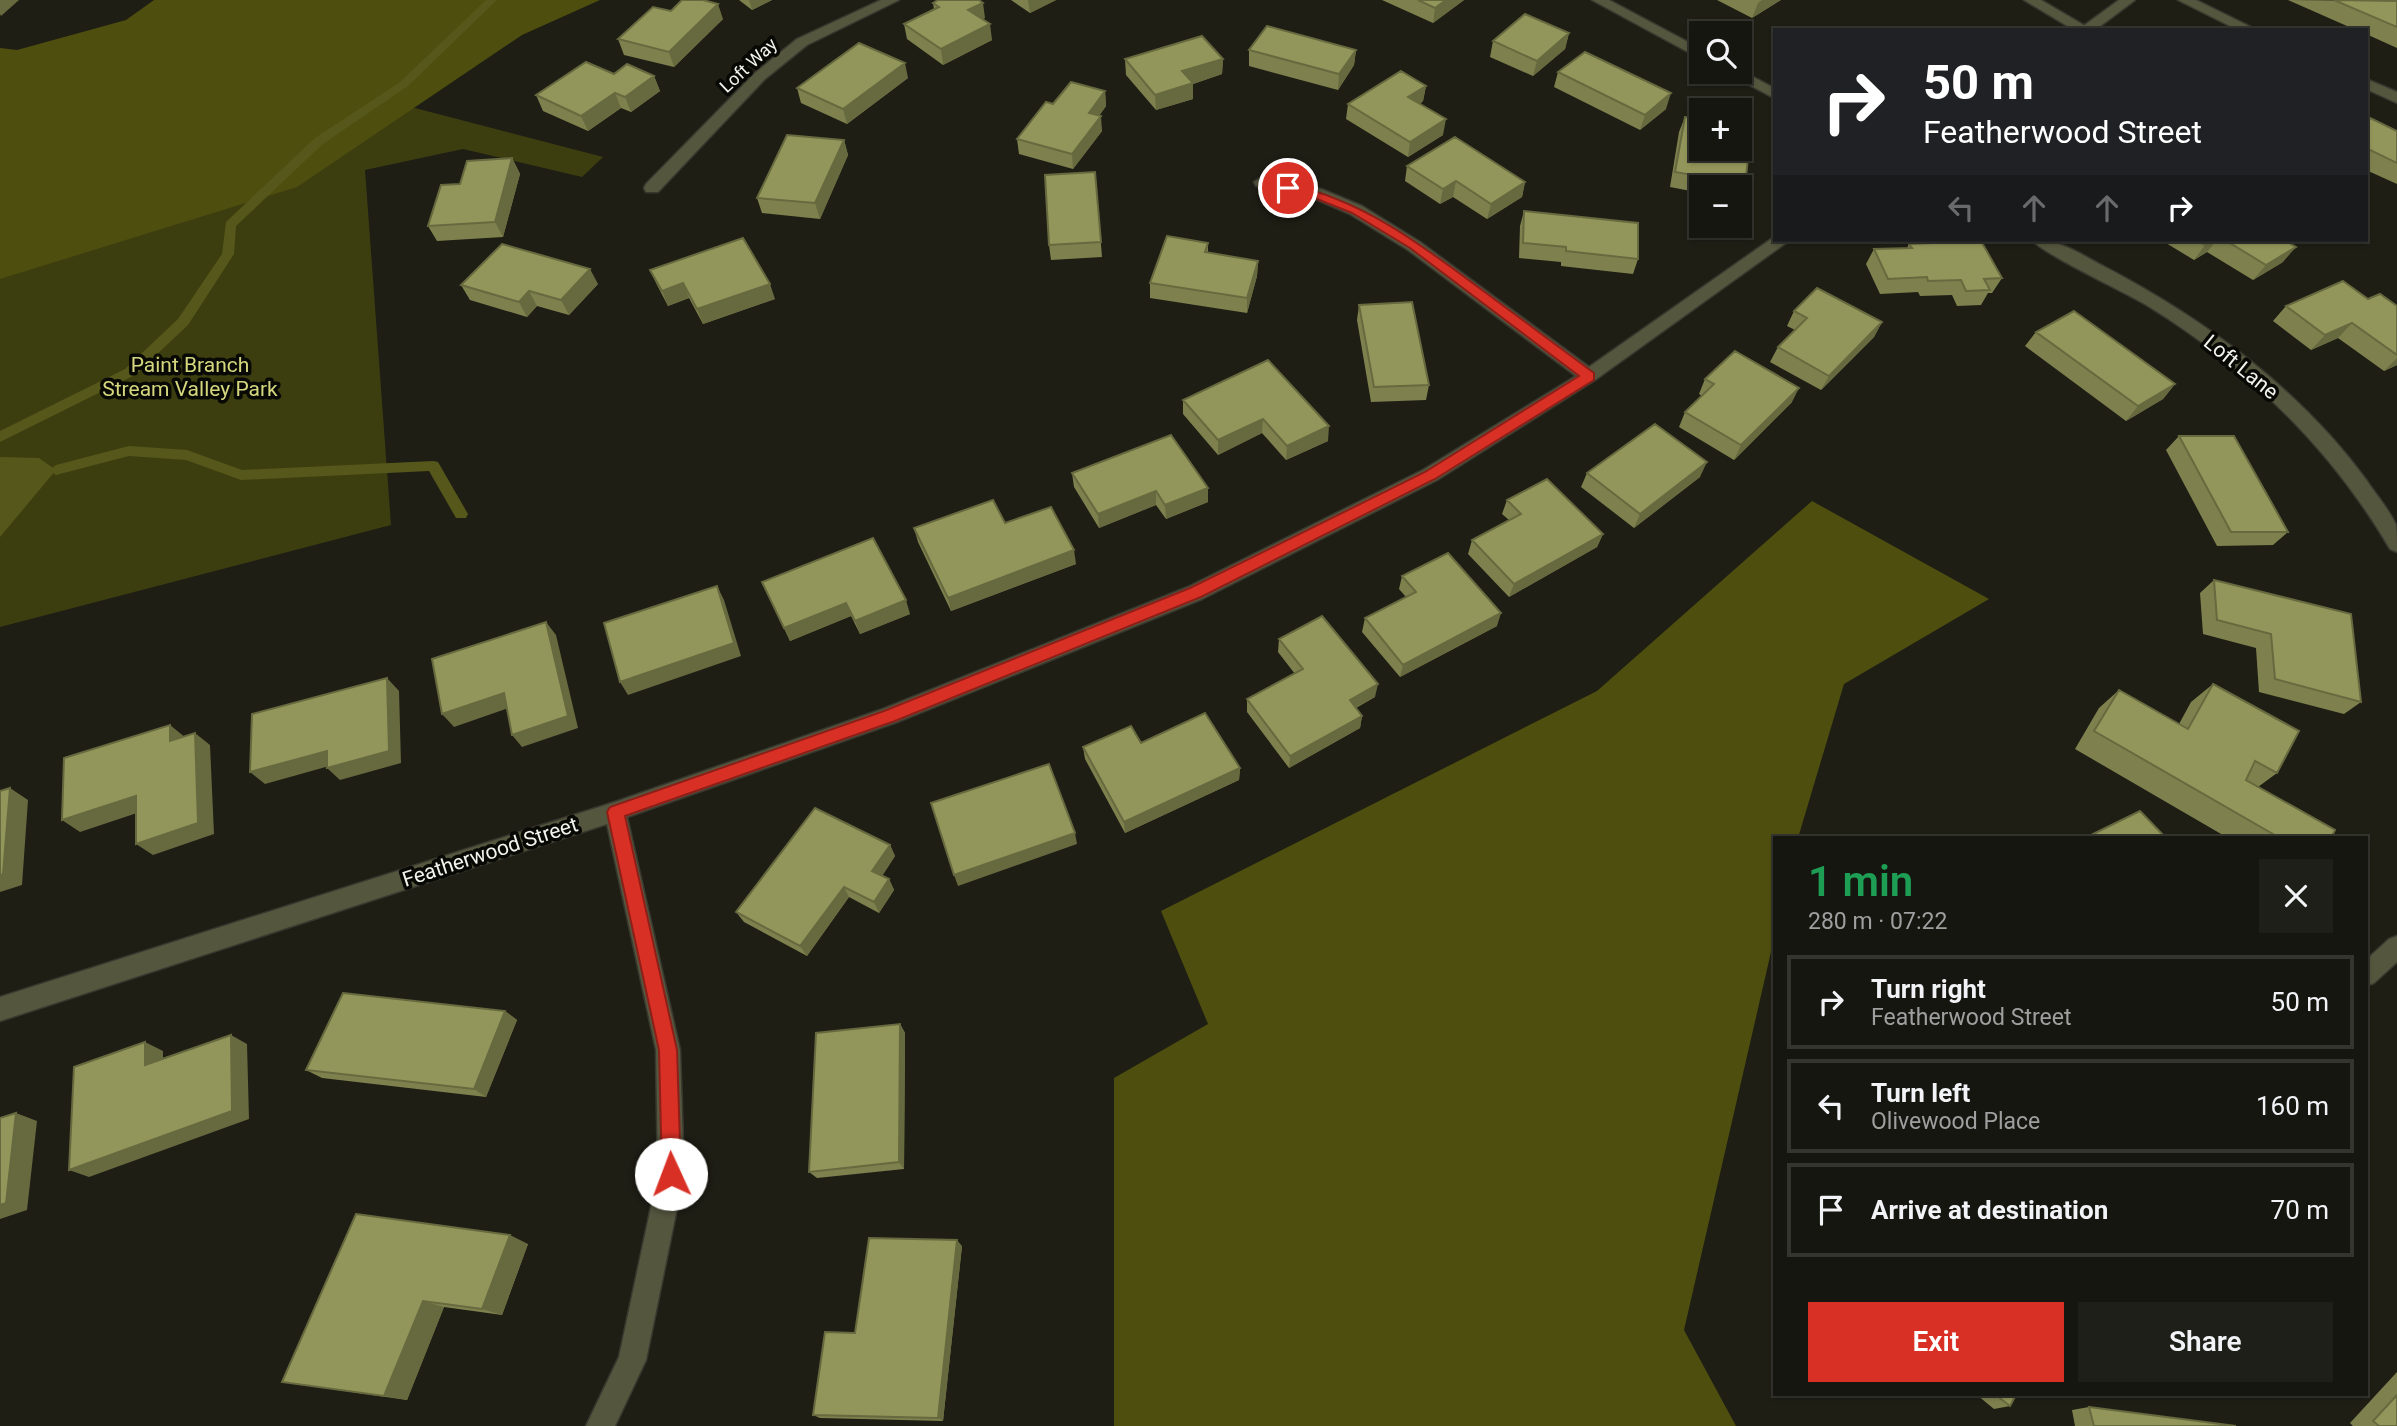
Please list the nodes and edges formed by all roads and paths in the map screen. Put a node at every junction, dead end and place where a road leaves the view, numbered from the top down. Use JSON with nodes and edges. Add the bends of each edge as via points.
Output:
{"nodes":[{"id":1,"x":892,"y":0,"type":"edge"},
{"id":2,"x":1599,"y":0,"type":"edge"},
{"id":3,"x":2031,"y":0,"type":"edge"},
{"id":4,"x":2128,"y":0,"type":"edge"},
{"id":5,"x":2185,"y":0,"type":"edge"},
{"id":6,"x":2081,"y":28,"type":"edge"},
{"id":7,"x":2088,"y":28,"type":"edge"},
{"id":8,"x":2246,"y":28,"type":"edge"},
{"id":9,"x":1689,"y":49,"type":"edge"},
{"id":10,"x":1752,"y":82,"type":"edge"},
{"id":11,"x":2368,"y":84,"type":"edge"},
{"id":12,"x":1773,"y":93,"type":"edge"},
{"id":13,"x":2397,"y":97,"type":"edge"},
{"id":14,"x":1262,"y":182,"type":"dead end"},
{"id":15,"x":652,"y":188,"type":"dead end"},
{"id":16,"x":1779,"y":242,"type":"edge"},
{"id":17,"x":2044,"y":242,"type":"edge"},
{"id":18,"x":1589,"y":376,"type":"junction"},
{"id":19,"x":2397,"y":544,"type":"edge"},
{"id":20,"x":615,"y":812,"type":"junction"},
{"id":21,"x":2397,"y":947,"type":"edge"},
{"id":22,"x":2368,"y":973,"type":"edge"},
{"id":23,"x":0,"y":1009,"type":"edge"},
{"id":24,"x":600,"y":1426,"type":"edge"}],
"edges":[{"from":1,"to":15,"type":"street","name":"Loft Way","via":[[802,42],[760,76]]},
{"from":2,"to":9,"type":"street"},
{"from":3,"to":6,"type":"street"},
{"from":4,"to":7,"type":"street"},
{"from":5,"to":8,"type":"street"},
{"from":10,"to":12,"type":"street"},
{"from":11,"to":13,"type":"street"},
{"from":14,"to":18,"type":"street","via":[[1315,193],[1356,210],[1414,246]]},
{"from":16,"to":18,"type":"street","name":"Featherwood Street"},
{"from":17,"to":19,"type":"street","name":"Loft Lane","via":[[2170,312],[2256,375],[2325,441],[2376,505]]},
{"from":18,"to":20,"type":"street","name":"Featherwood Street","via":[[1430,475],[1195,593],[890,716]]},
{"from":20,"to":23,"type":"street","name":"Featherwood Street"},
{"from":20,"to":24,"type":"street","via":[[668,1050],[671,1174],[632,1360]]},
{"from":21,"to":22,"type":"street"}]}
